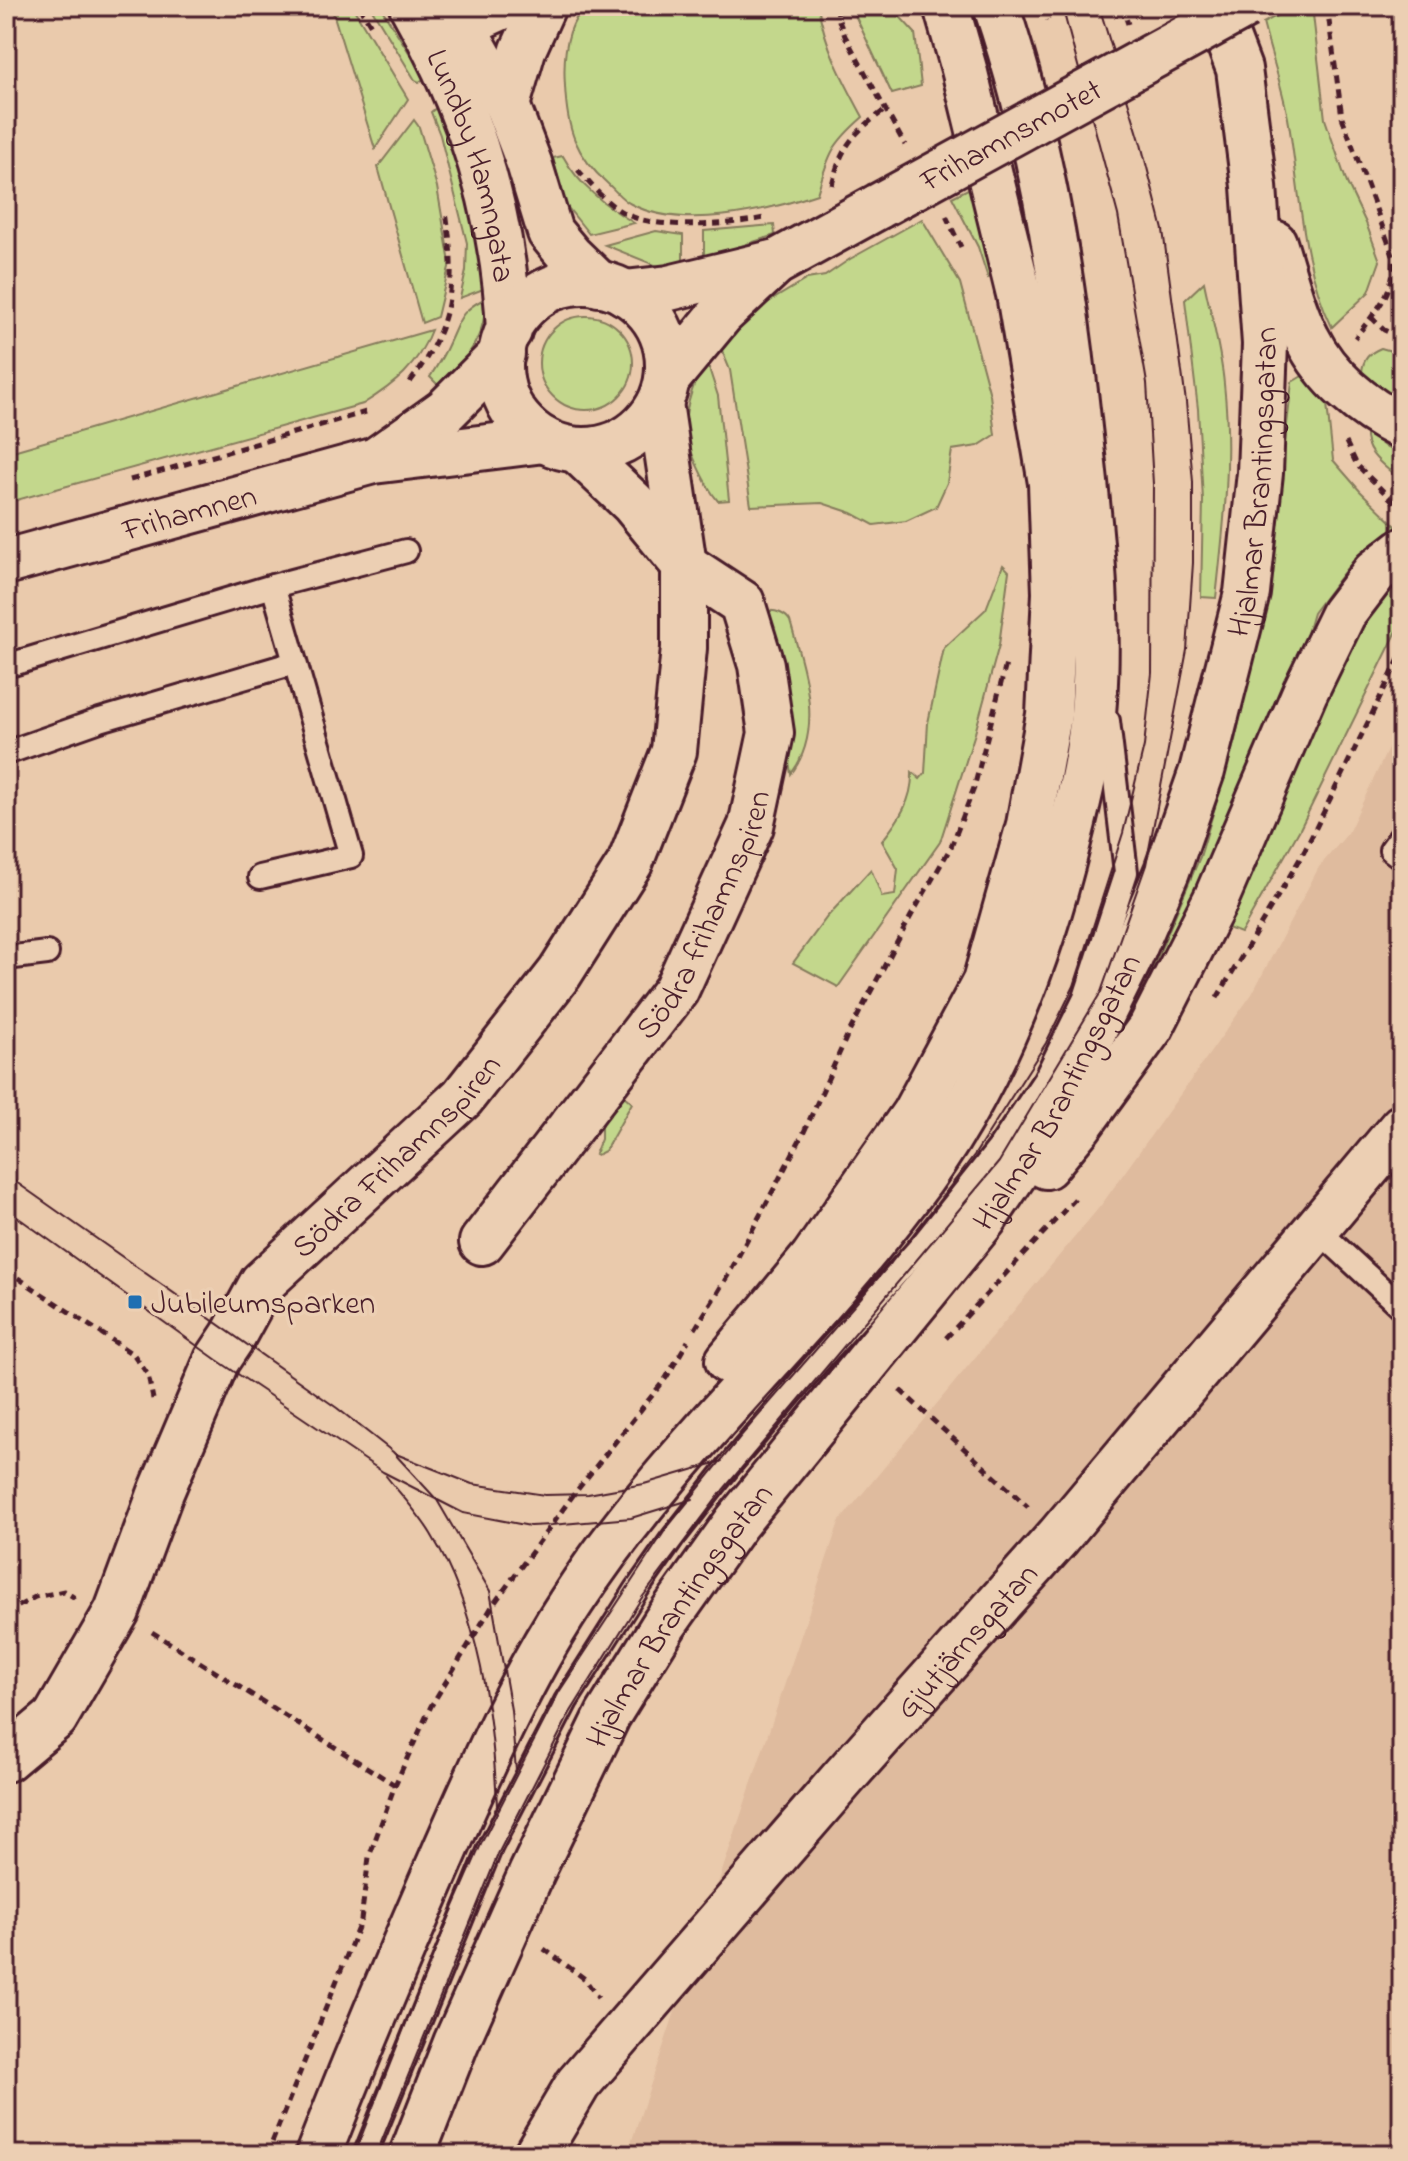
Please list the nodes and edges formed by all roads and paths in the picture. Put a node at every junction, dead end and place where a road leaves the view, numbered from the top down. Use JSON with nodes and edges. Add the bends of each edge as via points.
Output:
{"nodes":[{"id":1,"x":504,"y":6,"type":"edge"},
{"id":2,"x":543,"y":6,"type":"edge"},
{"id":3,"x":913,"y":6,"type":"edge"},
{"id":4,"x":946,"y":6,"type":"edge"},
{"id":5,"x":996,"y":6,"type":"edge"},
{"id":6,"x":1215,"y":6,"type":"edge"},
{"id":7,"x":1245,"y":6,"type":"edge"},
{"id":8,"x":1327,"y":6,"type":"edge"},
{"id":9,"x":437,"y":14,"type":"edge"},
{"id":10,"x":964,"y":69,"type":"junction"},
{"id":11,"x":507,"y":105,"type":"junction"},
{"id":12,"x":885,"y":110,"type":"dead end"},
{"id":13,"x":575,"y":167,"type":"dead end"},
{"id":14,"x":834,"y":176,"type":"dead end"},
{"id":15,"x":1254,"y":186,"type":"junction"},
{"id":16,"x":445,"y":203,"type":"dead end"},
{"id":17,"x":778,"y":215,"type":"dead end"},
{"id":18,"x":777,"y":262,"type":"junction"},
{"id":19,"x":612,"y":288,"type":"junction"},
{"id":20,"x":1371,"y":317,"type":"junction"},
{"id":21,"x":1402,"y":338,"type":"edge"},
{"id":22,"x":1352,"y":341,"type":"dead end"},
{"id":23,"x":505,"y":342,"type":"junction"},
{"id":24,"x":403,"y":390,"type":"dead end"},
{"id":25,"x":664,"y":390,"type":"junction"},
{"id":26,"x":378,"y":406,"type":"dead end"},
{"id":27,"x":1402,"y":427,"type":"edge"},
{"id":28,"x":1345,"y":433,"type":"dead end"},
{"id":29,"x":560,"y":445,"type":"junction"},
{"id":30,"x":373,"y":461,"type":"junction"},
{"id":31,"x":126,"y":482,"type":"dead end"},
{"id":32,"x":1402,"y":510,"type":"edge"},
{"id":33,"x":406,"y":551,"type":"dead end"},
{"id":34,"x":1402,"y":551,"type":"edge"},
{"id":35,"x":6,"y":562,"type":"edge"},
{"id":36,"x":684,"y":565,"type":"junction"},
{"id":37,"x":273,"y":586,"type":"junction"},
{"id":38,"x":1096,"y":629,"type":"junction"},
{"id":39,"x":1009,"y":651,"type":"dead end"},
{"id":40,"x":1402,"y":653,"type":"edge"},
{"id":41,"x":294,"y":663,"type":"junction"},
{"id":42,"x":6,"y":666,"type":"edge"},
{"id":43,"x":6,"y":753,"type":"edge"},
{"id":44,"x":1402,"y":835,"type":"edge"},
{"id":45,"x":1402,"y":858,"type":"edge"},
{"id":46,"x":260,"y":877,"type":"dead end"},
{"id":47,"x":47,"y":953,"type":"dead end"},
{"id":48,"x":6,"y":958,"type":"edge"},
{"id":49,"x":1210,"y":1008,"type":"dead end"},
{"id":50,"x":1402,"y":1127,"type":"edge"},
{"id":51,"x":1082,"y":1190,"type":"dead end"},
{"id":52,"x":984,"y":1219,"type":"junction"},
{"id":53,"x":1318,"y":1230,"type":"junction"},
{"id":54,"x":482,"y":1242,"type":"dead end"},
{"id":55,"x":921,"y":1246,"type":"junction"},
{"id":56,"x":6,"y":1270,"type":"edge"},
{"id":57,"x":1402,"y":1308,"type":"edge"},
{"id":58,"x":945,"y":1339,"type":"dead end"},
{"id":59,"x":907,"y":1380,"type":"dead end"},
{"id":60,"x":899,"y":1389,"type":"junction"},
{"id":61,"x":889,"y":1400,"type":"dead end"},
{"id":62,"x":153,"y":1408,"type":"dead end"},
{"id":63,"x":665,"y":1474,"type":"junction"},
{"id":64,"x":1059,"y":1536,"type":"junction"},
{"id":65,"x":79,"y":1585,"type":"dead end"},
{"id":66,"x":73,"y":1599,"type":"junction"},
{"id":67,"x":117,"y":1611,"type":"junction"},
{"id":68,"x":6,"y":1613,"type":"edge"},
{"id":69,"x":6,"y":1759,"type":"edge"},
{"id":70,"x":395,"y":1785,"type":"junction"},
{"id":71,"x":535,"y":1959,"type":"dead end"},
{"id":72,"x":599,"y":1999,"type":"dead end"},
{"id":73,"x":267,"y":2155,"type":"edge"},
{"id":74,"x":318,"y":2155,"type":"edge"},
{"id":75,"x":365,"y":2155,"type":"edge"},
{"id":76,"x":412,"y":2155,"type":"edge"},
{"id":77,"x":536,"y":2155,"type":"edge"}],
"edges":[{"from":1,"to":9,"type":"main road"},
{"from":2,"to":11,"type":"main road"},
{"from":3,"to":10,"type":"main road"},
{"from":4,"to":10,"type":"main road"},
{"from":5,"to":38,"type":"main road","name":"Hjalmar Brantingsgatan","via":[[1049,207],[1078,417]]},
{"from":6,"to":15,"type":"main road","name":"Hjalmar Brantingsgatan","via":[[1239,69]]},
{"from":7,"to":18,"type":"main road","name":"Frihamnsmotet","bridge":true},
{"from":8,"to":20,"type":"path","via":[[1342,117],[1394,258],[1387,297]]},
{"from":9,"to":11,"type":"main road","name":"Lundby Hamngata"},
{"from":9,"to":23,"type":"main road","name":"Lundby Hamngata","via":[[451,79],[476,143],[498,224],[507,285]]},
{"from":10,"to":63,"type":"main road","via":[[1019,294],[1051,483],[1055,593],[1049,715],[1029,825],[985,982],[914,1114],[813,1258],[709,1383]]},
{"from":11,"to":19,"type":"main road","name":"Lundby Hamngata","via":[[550,232],[570,256]]},
{"from":12,"to":14,"type":"path","via":[[842,150]]},
{"from":13,"to":17,"type":"path","via":[[629,216],[693,226]]},
{"from":15,"to":27,"type":"main road","via":[[1305,336],[1319,359],[1361,401]]},
{"from":15,"to":52,"type":"main road","name":"Hjalmar Brantingsgatan","via":[[1265,344],[1260,473],[1247,593],[1202,771],[1128,962],[1046,1127]]},
{"from":16,"to":24,"type":"path","via":[[453,263],[446,318],[426,361]]},
{"from":18,"to":19,"type":"main road","name":"Frihamnsmotet","via":[[669,288]]},
{"from":18,"to":25,"type":"main road","name":"Frihamnsmotet","via":[[721,314]]},
{"from":19,"to":23,"type":"main road","via":[[578,282],[546,292],[528,304]]},
{"from":19,"to":25,"type":"main road","via":[[645,308],[660,329],[667,353]]},
{"from":20,"to":21,"type":"path"},
{"from":20,"to":22,"type":"path"},
{"from":23,"to":29,"type":"main road","via":[[501,379],[509,404],[524,424]]},
{"from":23,"to":30,"type":"main road","name":"Frihamnen","via":[[445,411]]},
{"from":25,"to":29,"type":"main road","via":[[646,424],[626,439],[602,448]]},
{"from":25,"to":36,"type":"main road"},
{"from":26,"to":31,"type":"path"},
{"from":28,"to":32,"type":"path","via":[[1357,465]]},
{"from":29,"to":30,"type":"main road","name":"Frihamnen"},
{"from":29,"to":36,"type":"main road","name":"Södra frihamnspiren","via":[[633,503]]},
{"from":30,"to":35,"type":"main road","name":"Frihamnen"},
{"from":33,"to":37,"type":"lane"},
{"from":34,"to":52,"type":"main road","via":[[1375,572],[1343,614],[1216,899],[1151,1027],[1036,1178]]},
{"from":36,"to":54,"type":"main road","name":"Södra frihamnspiren","via":[[742,603],[761,665],[771,733],[751,826],[676,990]]},
{"from":36,"to":67,"type":"main road","name":"Södra Frihamnspiren","via":[[684,648],[674,751],[630,863],[560,973],[462,1098],[262,1283],[217,1360]]},
{"from":37,"to":41,"type":"lane"},
{"from":37,"to":42,"type":"lane"},
{"from":38,"to":55,"type":"lane","via":[[1126,872],[1085,998],[1045,1079],[999,1148]]},
{"from":38,"to":63,"type":"main road","name":"Hjalmar Brantingsgatan","via":[[1094,706],[1083,782],[1054,899],[992,1062],[909,1196]]},
{"from":39,"to":70,"type":"path","via":[[974,788],[951,847],[847,1036],[804,1132],[730,1272],[666,1378],[493,1605],[431,1706]]},
{"from":40,"to":49,"type":"path","via":[[1304,852]]},
{"from":41,"to":43,"type":"lane"},
{"from":41,"to":46,"type":"lane","via":[[351,856]]},
{"from":44,"to":45,"type":"lane","via":[[1391,850]]},
{"from":47,"to":48,"type":"lane"},
{"from":50,"to":53,"type":"main road","name":"Gjutjärnsgatan"},
{"from":51,"to":58,"type":"path"},
{"from":52,"to":55,"type":"lane"},
{"from":52,"to":76,"type":"main road","name":"Hjalmar Brantingsgatan","via":[[736,1523],[608,1715],[532,1872]]},
{"from":53,"to":57,"type":"lane"},
{"from":53,"to":64,"type":"main road","name":"Gjutjärnsgatan"},
{"from":55,"to":75,"type":"lane","via":[[681,1527],[566,1701],[491,1846]]},
{"from":56,"to":62,"type":"path","via":[[134,1355],[148,1375]]},
{"from":59,"to":60,"type":"path"},
{"from":60,"to":61,"type":"path"},
{"from":60,"to":64,"type":"path"},
{"from":63,"to":74,"type":"main road","name":"Hjalmar Brantingsgatan","via":[[568,1606],[480,1770]]},
{"from":64,"to":77,"type":"main road","name":"Gjutjärnsgatan","via":[[578,2084]]},
{"from":65,"to":66,"type":"path"},
{"from":66,"to":67,"type":"path","via":[[86,1597]]},
{"from":66,"to":68,"type":"path","via":[[64,1591],[35,1597]]},
{"from":67,"to":69,"type":"main road","name":"Södra Frihamnspiren","via":[[55,1718]]},
{"from":67,"to":70,"type":"path"},
{"from":70,"to":73,"type":"path","via":[[369,1857],[361,1920]]},
{"from":71,"to":72,"type":"path","via":[[540,1946],[585,1979]]}]}
